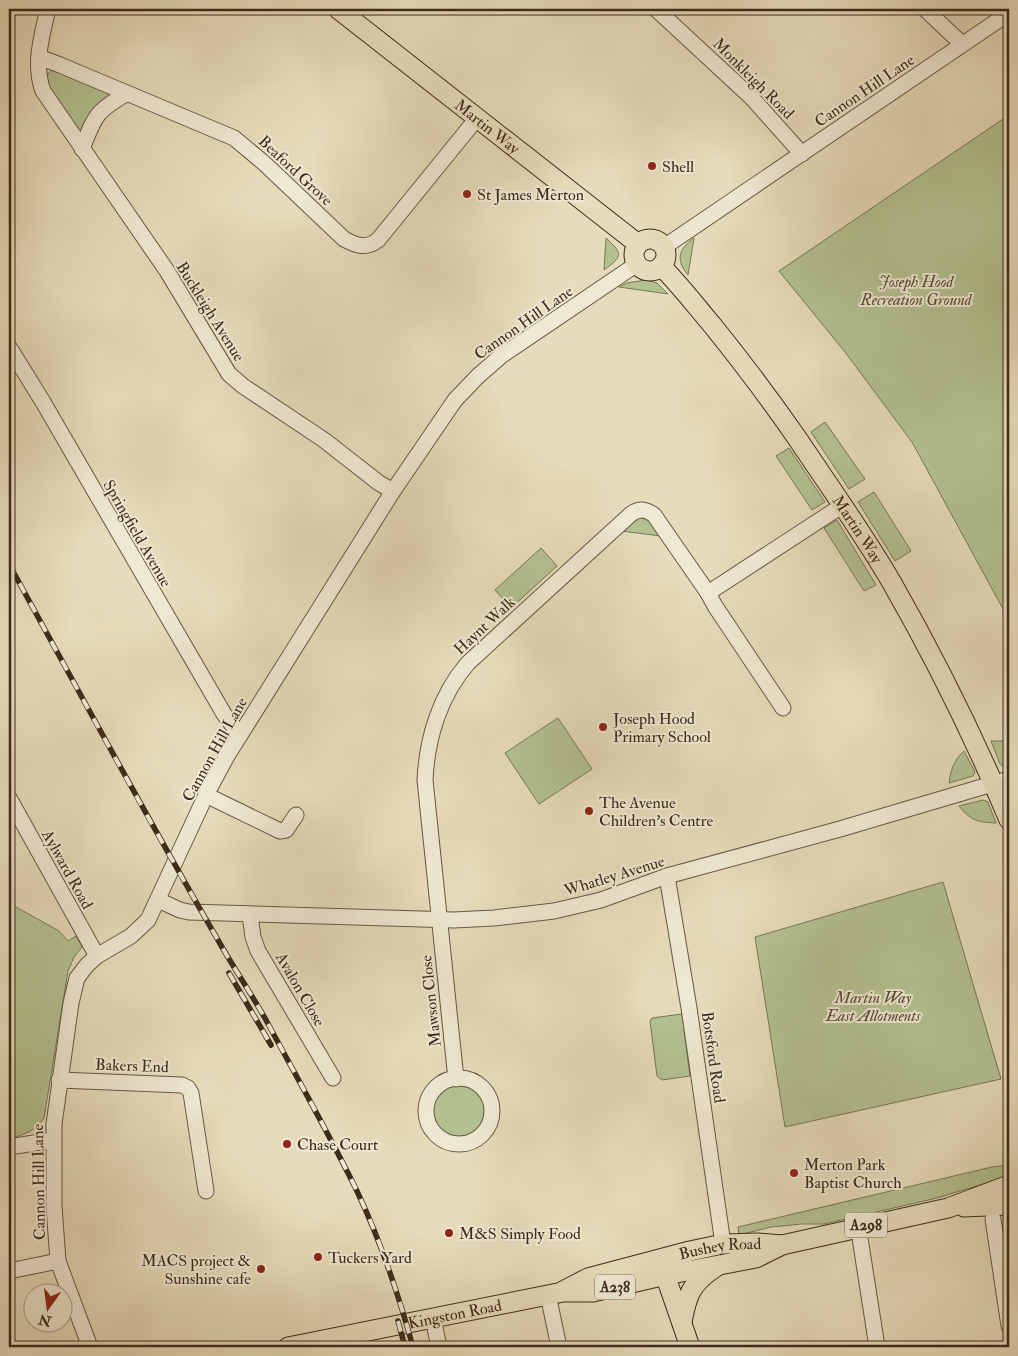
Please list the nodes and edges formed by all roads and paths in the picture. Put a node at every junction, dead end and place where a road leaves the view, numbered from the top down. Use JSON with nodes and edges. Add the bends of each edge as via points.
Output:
{"nodes":[{"id":1,"x":48,"y":9,"type":"edge"},
{"id":2,"x":338,"y":9,"type":"edge"},
{"id":3,"x":656,"y":9,"type":"edge"},
{"id":4,"x":925,"y":9,"type":"edge"},
{"id":5,"x":1009,"y":13,"type":"edge"},
{"id":6,"x":962,"y":44,"type":"junction"},
{"id":7,"x":39,"y":57,"type":"junction"},
{"id":8,"x":126,"y":94,"type":"junction"},
{"id":9,"x":478,"y":117,"type":"junction"},
{"id":10,"x":82,"y":149,"type":"junction"},
{"id":11,"x":802,"y":154,"type":"junction"},
{"id":12,"x":638,"y":244,"type":"junction"},
{"id":13,"x":664,"y":247,"type":"junction"},
{"id":14,"x":637,"y":264,"type":"junction"},
{"id":15,"x":661,"y":266,"type":"junction"},
{"id":16,"x":9,"y":347,"type":"edge"},
{"id":17,"x":394,"y":491,"type":"junction"},
{"id":18,"x":843,"y":506,"type":"junction"},
{"id":19,"x":708,"y":593,"type":"junction"},
{"id":20,"x":783,"y":708,"type":"dead end"},
{"id":21,"x":240,"y":735,"type":"junction"},
{"id":22,"x":1002,"y":781,"type":"edge"},
{"id":23,"x":206,"y":795,"type":"junction"},
{"id":24,"x":9,"y":798,"type":"edge"},
{"id":25,"x":296,"y":815,"type":"dead end"},
{"id":26,"x":1009,"y":820,"type":"edge"},
{"id":27,"x":667,"y":876,"type":"junction"},
{"id":28,"x":158,"y":900,"type":"junction"},
{"id":29,"x":250,"y":915,"type":"junction"},
{"id":30,"x":439,"y":919,"type":"junction"},
{"id":31,"x":97,"y":956,"type":"junction"},
{"id":32,"x":333,"y":1078,"type":"dead end"},
{"id":33,"x":456,"y":1078,"type":"junction"},
{"id":34,"x":59,"y":1080,"type":"junction"},
{"id":35,"x":53,"y":1140,"type":"junction"},
{"id":36,"x":9,"y":1146,"type":"edge"},
{"id":37,"x":1009,"y":1185,"type":"edge"},
{"id":38,"x":206,"y":1191,"type":"dead end"},
{"id":39,"x":1009,"y":1205,"type":"edge"},
{"id":40,"x":948,"y":1208,"type":"junction"},
{"id":41,"x":993,"y":1218,"type":"dead end"},
{"id":42,"x":860,"y":1238,"type":"dead end"},
{"id":43,"x":723,"y":1244,"type":"junction"},
{"id":44,"x":782,"y":1246,"type":"junction"},
{"id":45,"x":58,"y":1261,"type":"junction"},
{"id":46,"x":662,"y":1266,"type":"junction"},
{"id":47,"x":718,"y":1266,"type":"junction"},
{"id":48,"x":9,"y":1271,"type":"edge"},
{"id":49,"x":556,"y":1293,"type":"junction"},
{"id":50,"x":433,"y":1318,"type":"junction"},
{"id":51,"x":682,"y":1323,"type":"junction"},
{"id":52,"x":1009,"y":1326,"type":"edge"},
{"id":53,"x":329,"y":1343,"type":"edge"},
{"id":54,"x":90,"y":1347,"type":"edge"},
{"id":55,"x":288,"y":1347,"type":"edge"},
{"id":56,"x":439,"y":1347,"type":"edge"},
{"id":57,"x":559,"y":1347,"type":"edge"},
{"id":58,"x":690,"y":1347,"type":"edge"},
{"id":59,"x":877,"y":1347,"type":"edge"}],
"edges":[{"from":1,"to":7,"type":"street","name":"Buckleigh Avenue"},
{"from":2,"to":9,"type":"main road","name":"Martin Way"},
{"from":3,"to":11,"type":"street","name":"Monkleigh Road","via":[[752,98]]},
{"from":4,"to":6,"type":"street"},
{"from":5,"to":6,"type":"street","name":"Cannon Hill Lane"},
{"from":6,"to":11,"type":"street","name":"Cannon Hill Lane"},
{"from":7,"to":8,"type":"street","name":"Beaford Grove"},
{"from":7,"to":10,"type":"street","name":"Buckleigh Avenue","via":[[38,74],[43,91]]},
{"from":8,"to":9,"type":"street","name":"Beaford Grove","via":[[234,138],[344,239],[364,246],[378,240]]},
{"from":8,"to":10,"type":"street","via":[[97,114]]},
{"from":9,"to":12,"type":"main road","name":"Martin Way"},
{"from":10,"to":17,"type":"street","name":"Buckleigh Avenue","via":[[167,271],[228,374]]},
{"from":11,"to":13,"type":"street","name":"Cannon Hill Lane"},
{"from":12,"to":13,"type":"main road","via":[[650,239]]},
{"from":12,"to":14,"type":"main road","via":[[634,254]]},
{"from":13,"to":15,"type":"main road","via":[[666,257]]},
{"from":14,"to":15,"type":"main road","via":[[651,270]]},
{"from":14,"to":17,"type":"street","name":"Cannon Hill Lane","via":[[515,346],[478,376],[444,414]]},
{"from":15,"to":18,"type":"main road","name":"Martin Way","via":[[745,366]]},
{"from":16,"to":21,"type":"street","name":"Springfield Avenue","via":[[219,706]]},
{"from":17,"to":21,"type":"street","name":"Cannon Hill Lane"},
{"from":18,"to":19,"type":"street"},
{"from":18,"to":22,"type":"main road","name":"Martin Way","via":[[891,582]]},
{"from":19,"to":20,"type":"street","name":"Haynt Walk"},
{"from":19,"to":30,"type":"street","name":"Haynt Walk","via":[[654,515],[636,510],[460,671],[431,734],[426,764]]},
{"from":21,"to":23,"type":"street","name":"Cannon Hill Lane"},
{"from":22,"to":26,"type":"main road","name":"Martin Way"},
{"from":22,"to":27,"type":"street","name":"Whatley Avenue"},
{"from":23,"to":25,"type":"street","via":[[280,831],[286,830]]},
{"from":23,"to":28,"type":"street","name":"Cannon Hill Lane"},
{"from":24,"to":31,"type":"street","name":"Aylward Road"},
{"from":27,"to":30,"type":"street","name":"Whatley Avenue","via":[[602,900],[554,911],[494,918]]},
{"from":27,"to":43,"type":"street","name":"Botsford Road","via":[[690,1008]]},
{"from":28,"to":29,"type":"street","name":"Whatley Avenue","via":[[189,912]]},
{"from":28,"to":31,"type":"street","name":"Cannon Hill Lane","via":[[141,928]]},
{"from":29,"to":30,"type":"street","name":"Whatley Avenue"},
{"from":29,"to":32,"type":"street","name":"Avalon Close","via":[[252,937],[258,951]]},
{"from":30,"to":33,"type":"street","name":"Mawson Close"},
{"from":31,"to":34,"type":"street","name":"Cannon Hill Lane","via":[[78,978]]},
{"from":33,"to":33,"type":"street","via":[[478,1084],[486,1092],[491,1108],[489,1125],[483,1134],[462,1144],[452,1144],[438,1137],[426,1115],[430,1095],[446,1081]]},
{"from":34,"to":35,"type":"street","name":"Cannon Hill Lane"},
{"from":34,"to":38,"type":"street","name":"Bakers End","via":[[182,1085],[188,1088],[193,1102]]},
{"from":35,"to":36,"type":"street"},
{"from":35,"to":45,"type":"street","name":"Cannon Hill Lane"},
{"from":37,"to":40,"type":"main road","name":"Bushey Road","number":"A298"},
{"from":39,"to":40,"type":"main road","name":"Bushey Road","number":"A298"},
{"from":40,"to":44,"type":"main road","name":"Bushey Road","number":"A298"},
{"from":41,"to":52,"type":"street"},
{"from":42,"to":59,"type":"street"},
{"from":43,"to":44,"type":"main road","name":"Bushey Road","number":"A298"},
{"from":43,"to":46,"type":"main road","name":"Bushey Road","number":"A298"},
{"from":44,"to":47,"type":"main road","name":"Bushey Road","number":"A298","via":[[756,1258]]},
{"from":45,"to":48,"type":"street"},
{"from":45,"to":54,"type":"street","name":"Cannon Hill Lane"},
{"from":46,"to":47,"type":"main road","name":"Bushey Road","number":"A298"},
{"from":46,"to":49,"type":"main road","name":"Kingston Road","number":"A238","via":[[588,1278]]},
{"from":46,"to":51,"type":"main road"},
{"from":47,"to":51,"type":"main road","via":[[692,1287]]},
{"from":49,"to":50,"type":"main road","name":"Kingston Road","number":"A238"},
{"from":49,"to":57,"type":"street"},
{"from":50,"to":53,"type":"main road","name":"Kingston Road","number":"A238"},
{"from":50,"to":56,"type":"street"},
{"from":51,"to":58,"type":"main road"},
{"from":53,"to":55,"type":"main road","name":"Kingston Road","number":"A238"}]}
